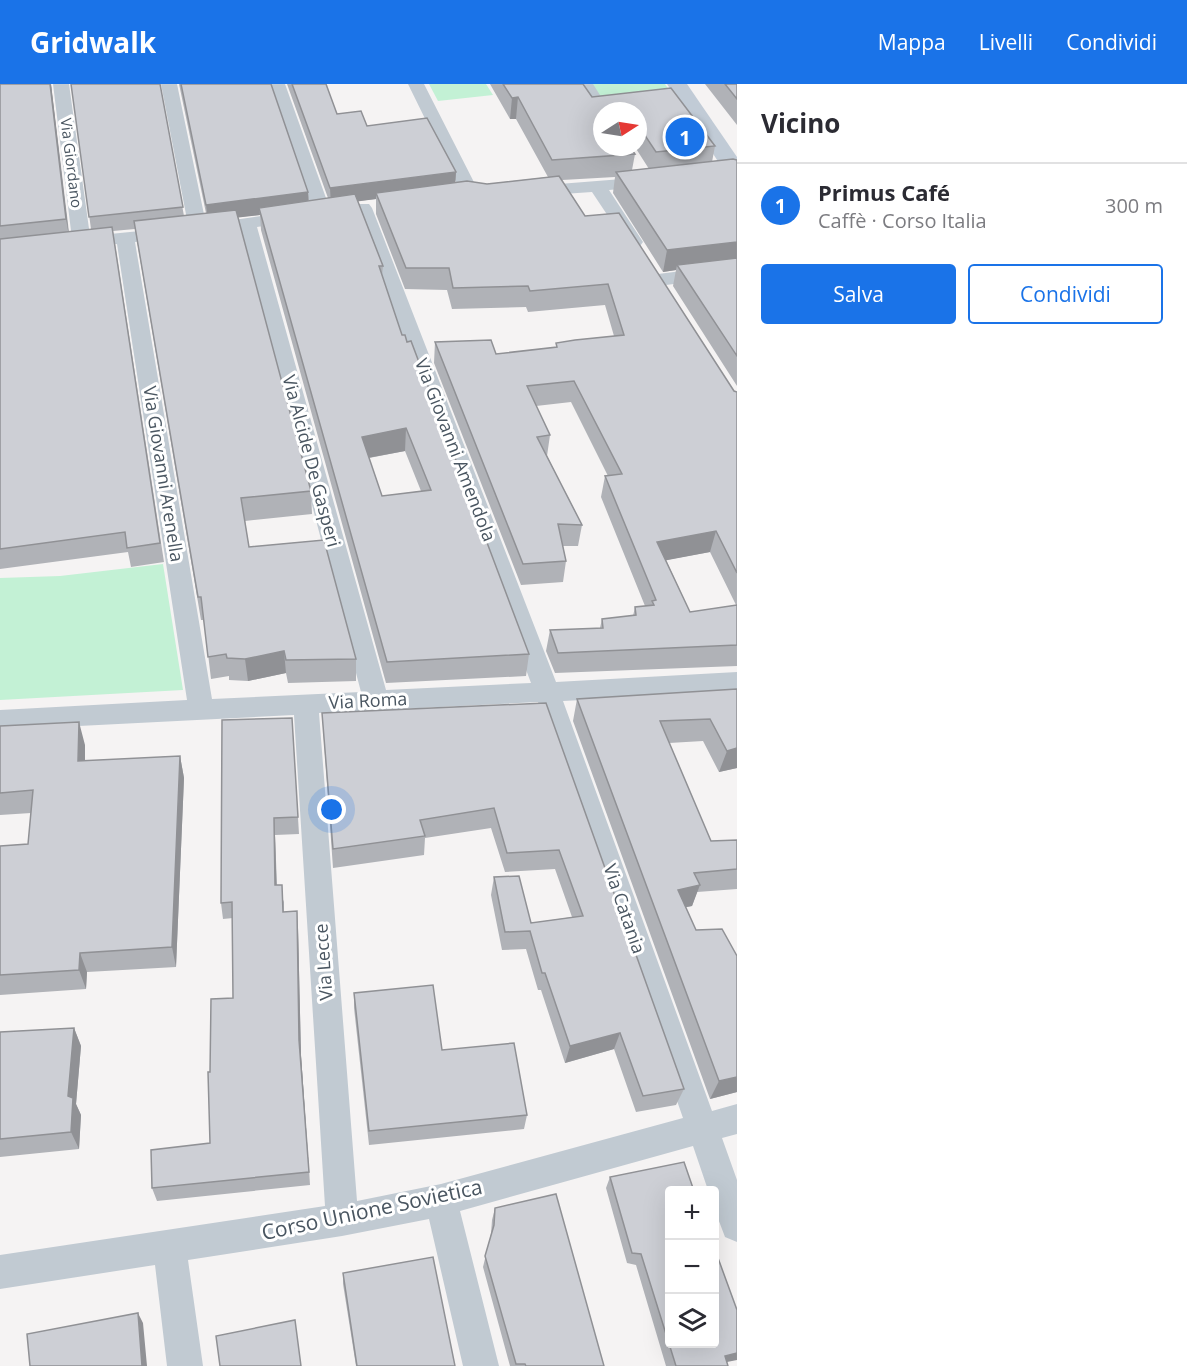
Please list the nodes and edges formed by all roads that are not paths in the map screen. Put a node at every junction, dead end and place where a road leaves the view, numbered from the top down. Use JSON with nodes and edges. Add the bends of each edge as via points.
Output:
{"nodes":[{"id":1,"x":61,"y":84,"type":"edge"},
{"id":2,"x":169,"y":84,"type":"edge"},
{"id":3,"x":277,"y":84,"type":"edge"},
{"id":4,"x":416,"y":84,"type":"edge"},
{"id":5,"x":585,"y":84,"type":"edge"},
{"id":6,"x":678,"y":84,"type":"edge"},
{"id":7,"x":596,"y":102,"type":"edge"},
{"id":8,"x":635,"y":165,"type":"edge"},
{"id":9,"x":737,"y":173,"type":"edge"},
{"id":10,"x":714,"y":175,"type":"edge"},
{"id":11,"x":668,"y":180,"type":"edge"},
{"id":12,"x":646,"y":182,"type":"junction"},
{"id":13,"x":598,"y":187,"type":"junction"},
{"id":14,"x":517,"y":191,"type":"edge"},
{"id":15,"x":494,"y":193,"type":"edge"},
{"id":16,"x":471,"y":194,"type":"junction"},
{"id":17,"x":449,"y":197,"type":"edge"},
{"id":18,"x":385,"y":205,"type":"edge"},
{"id":19,"x":363,"y":208,"type":"junction"},
{"id":20,"x":322,"y":212,"type":"junction"},
{"id":21,"x":247,"y":222,"type":"junction"},
{"id":22,"x":198,"y":230,"type":"junction"},
{"id":23,"x":125,"y":238,"type":"junction"},
{"id":24,"x":82,"y":242,"type":"junction"},
{"id":25,"x":61,"y":245,"type":"edge"},
{"id":26,"x":737,"y":270,"type":"edge"},
{"id":27,"x":658,"y":280,"type":"junction"},
{"id":28,"x":670,"y":299,"type":"edge"},
{"id":29,"x":737,"y":682,"type":"edge"},
{"id":30,"x":547,"y":691,"type":"junction"},
{"id":31,"x":376,"y":700,"type":"junction"},
{"id":32,"x":306,"y":704,"type":"junction"},
{"id":33,"x":201,"y":709,"type":"junction"},
{"id":34,"x":0,"y":720,"type":"edge"},
{"id":35,"x":737,"y":1119,"type":"edge"},
{"id":36,"x":702,"y":1127,"type":"junction"},
{"id":37,"x":441,"y":1200,"type":"junction"},
{"id":38,"x":342,"y":1220,"type":"junction"},
{"id":39,"x":737,"y":1225,"type":"edge"},
{"id":40,"x":170,"y":1248,"type":"junction"},
{"id":41,"x":0,"y":1272,"type":"edge"},
{"id":42,"x":185,"y":1366,"type":"edge"},
{"id":43,"x":481,"y":1366,"type":"edge"}],
"edges":[{"from":1,"to":24,"type":"street","name":"Via Giordano"},
{"from":2,"to":22,"type":"street"},
{"from":3,"to":20,"type":"street"},
{"from":4,"to":16,"type":"street"},
{"from":5,"to":7,"type":"street"},
{"from":6,"to":9,"type":"street"},
{"from":8,"to":12,"type":"street"},
{"from":9,"to":10,"type":"street"},
{"from":11,"to":12,"type":"street"},
{"from":12,"to":13,"type":"street"},
{"from":13,"to":14,"type":"street"},
{"from":13,"to":27,"type":"street"},
{"from":15,"to":16,"type":"street"},
{"from":16,"to":17,"type":"street"},
{"from":18,"to":19,"type":"street"},
{"from":19,"to":20,"type":"street"},
{"from":19,"to":30,"type":"street","name":"Via Giovanni Amendola"},
{"from":20,"to":21,"type":"street"},
{"from":21,"to":22,"type":"street"},
{"from":21,"to":31,"type":"street","name":"Via Alcide De Gasperi"},
{"from":22,"to":23,"type":"street"},
{"from":23,"to":24,"type":"street"},
{"from":23,"to":33,"type":"street","name":"Via Giovanni Arenella"},
{"from":24,"to":25,"type":"street"},
{"from":26,"to":27,"type":"street"},
{"from":27,"to":28,"type":"street"},
{"from":29,"to":30,"type":"street","name":"Via Roma"},
{"from":30,"to":31,"type":"street","name":"Via Roma"},
{"from":30,"to":36,"type":"street","name":"Via Catania"},
{"from":31,"to":32,"type":"street","name":"Via Roma"},
{"from":32,"to":33,"type":"street","name":"Via Roma"},
{"from":32,"to":38,"type":"street","name":"Via Lecce"},
{"from":33,"to":34,"type":"street","name":"Via Roma"},
{"from":35,"to":36,"type":"street","name":"Corso Unione Sovietica"},
{"from":36,"to":37,"type":"street","name":"Corso Unione Sovietica"},
{"from":36,"to":39,"type":"street","name":"Via Catania"},
{"from":37,"to":38,"type":"street","name":"Corso Unione Sovietica"},
{"from":37,"to":43,"type":"street"},
{"from":38,"to":40,"type":"street","name":"Corso Unione Sovietica"},
{"from":40,"to":41,"type":"street","name":"Corso Unione Sovietica"},
{"from":40,"to":42,"type":"street"}]}
